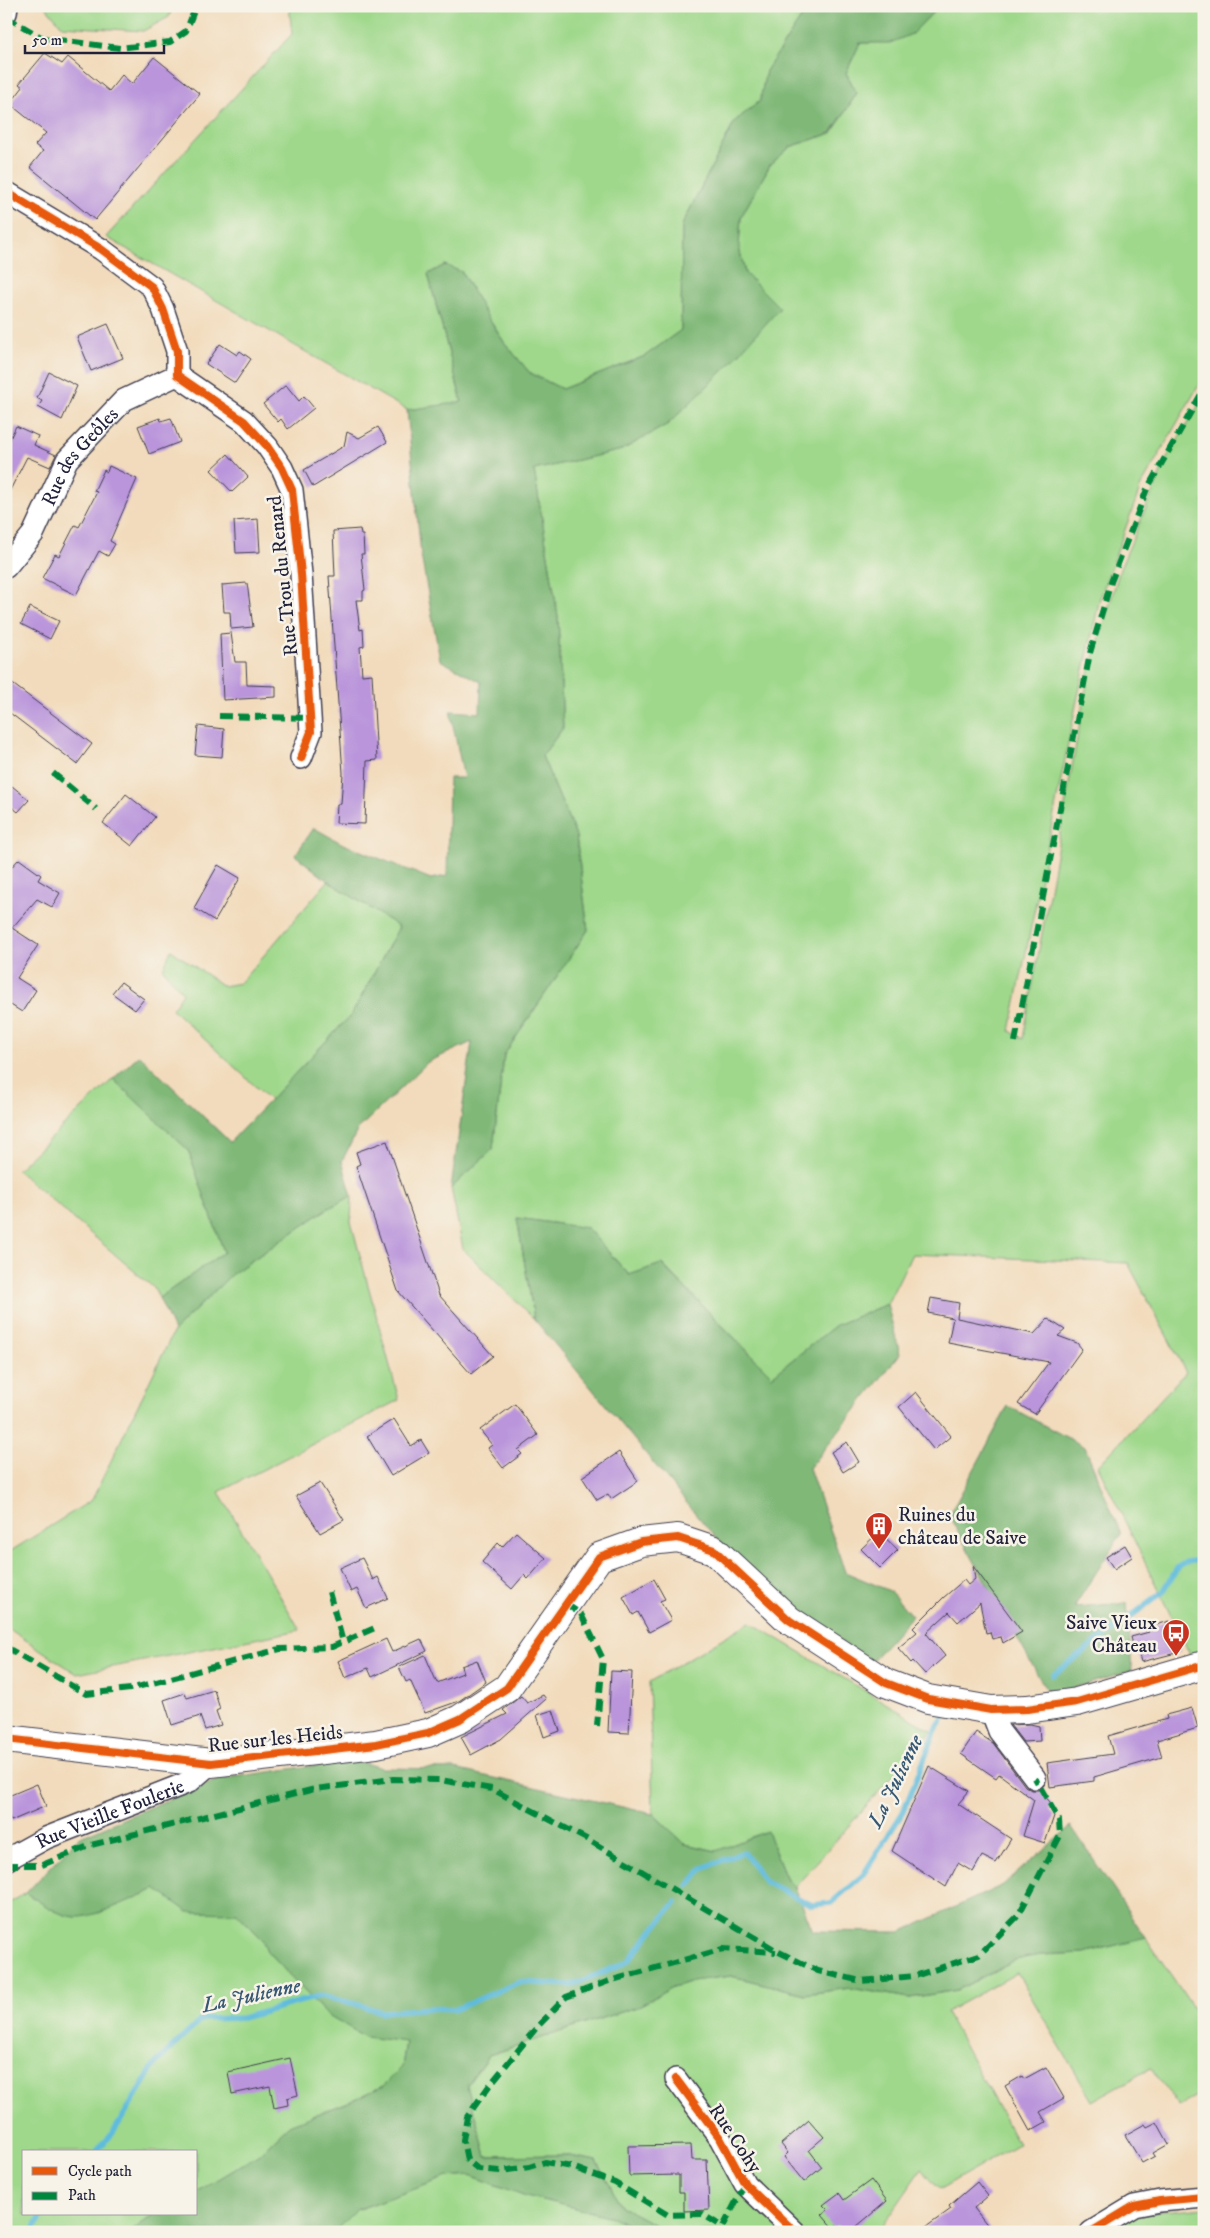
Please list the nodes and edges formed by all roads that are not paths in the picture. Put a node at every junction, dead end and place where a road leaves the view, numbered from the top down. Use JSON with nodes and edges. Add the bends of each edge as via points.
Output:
{"nodes":[{"id":1,"x":7,"y":6,"type":"edge"},
{"id":2,"x":6,"y":13,"type":"edge"},
{"id":3,"x":6,"y":192,"type":"edge"},
{"id":4,"x":178,"y":375,"type":"junction"},
{"id":5,"x":6,"y":567,"type":"edge"},
{"id":6,"x":301,"y":758,"type":"dead end"},
{"id":7,"x":1204,"y":1665,"type":"edge"},
{"id":8,"x":991,"y":1710,"type":"junction"},
{"id":9,"x":6,"y":1739,"type":"edge"},
{"id":10,"x":211,"y":1763,"type":"junction"},
{"id":11,"x":1035,"y":1778,"type":"dead end"},
{"id":12,"x":6,"y":1860,"type":"edge"},
{"id":13,"x":676,"y":2079,"type":"dead end"},
{"id":14,"x":1204,"y":2197,"type":"edge"},
{"id":15,"x":795,"y":2232,"type":"edge"},
{"id":16,"x":1091,"y":2232,"type":"edge"}],
"edges":[{"from":1,"to":2,"type":"street"},
{"from":3,"to":4,"type":"street","via":[[101,249],[152,286],[176,351]]},
{"from":4,"to":5,"type":"street","name":"Rue des Geôles","via":[[124,400],[67,460],[33,534]]},
{"from":4,"to":6,"type":"street","name":"Rue Trou du Renard","via":[[244,421],[272,453],[292,490],[301,574],[310,732]]},
{"from":7,"to":8,"type":"street","name":"Rue sur les Heids","via":[[1077,1702]]},
{"from":8,"to":10,"type":"street","name":"Rue sur les Heids","via":[[928,1699],[886,1684],[789,1620],[714,1550],[678,1538],[641,1542],[599,1557],[507,1688],[460,1719],[428,1733],[376,1744]]},
{"from":8,"to":11,"type":"street","via":[[999,1731]]},
{"from":9,"to":10,"type":"street","name":"Rue sur les Heids"},
{"from":10,"to":12,"type":"street","name":"Rue Vieille Foulerie","via":[[189,1782],[46,1838]]},
{"from":13,"to":15,"type":"street","name":"Rue Cohy","via":[[720,2138],[745,2184]]},
{"from":14,"to":16,"type":"street","via":[[1134,2206]]}]}
